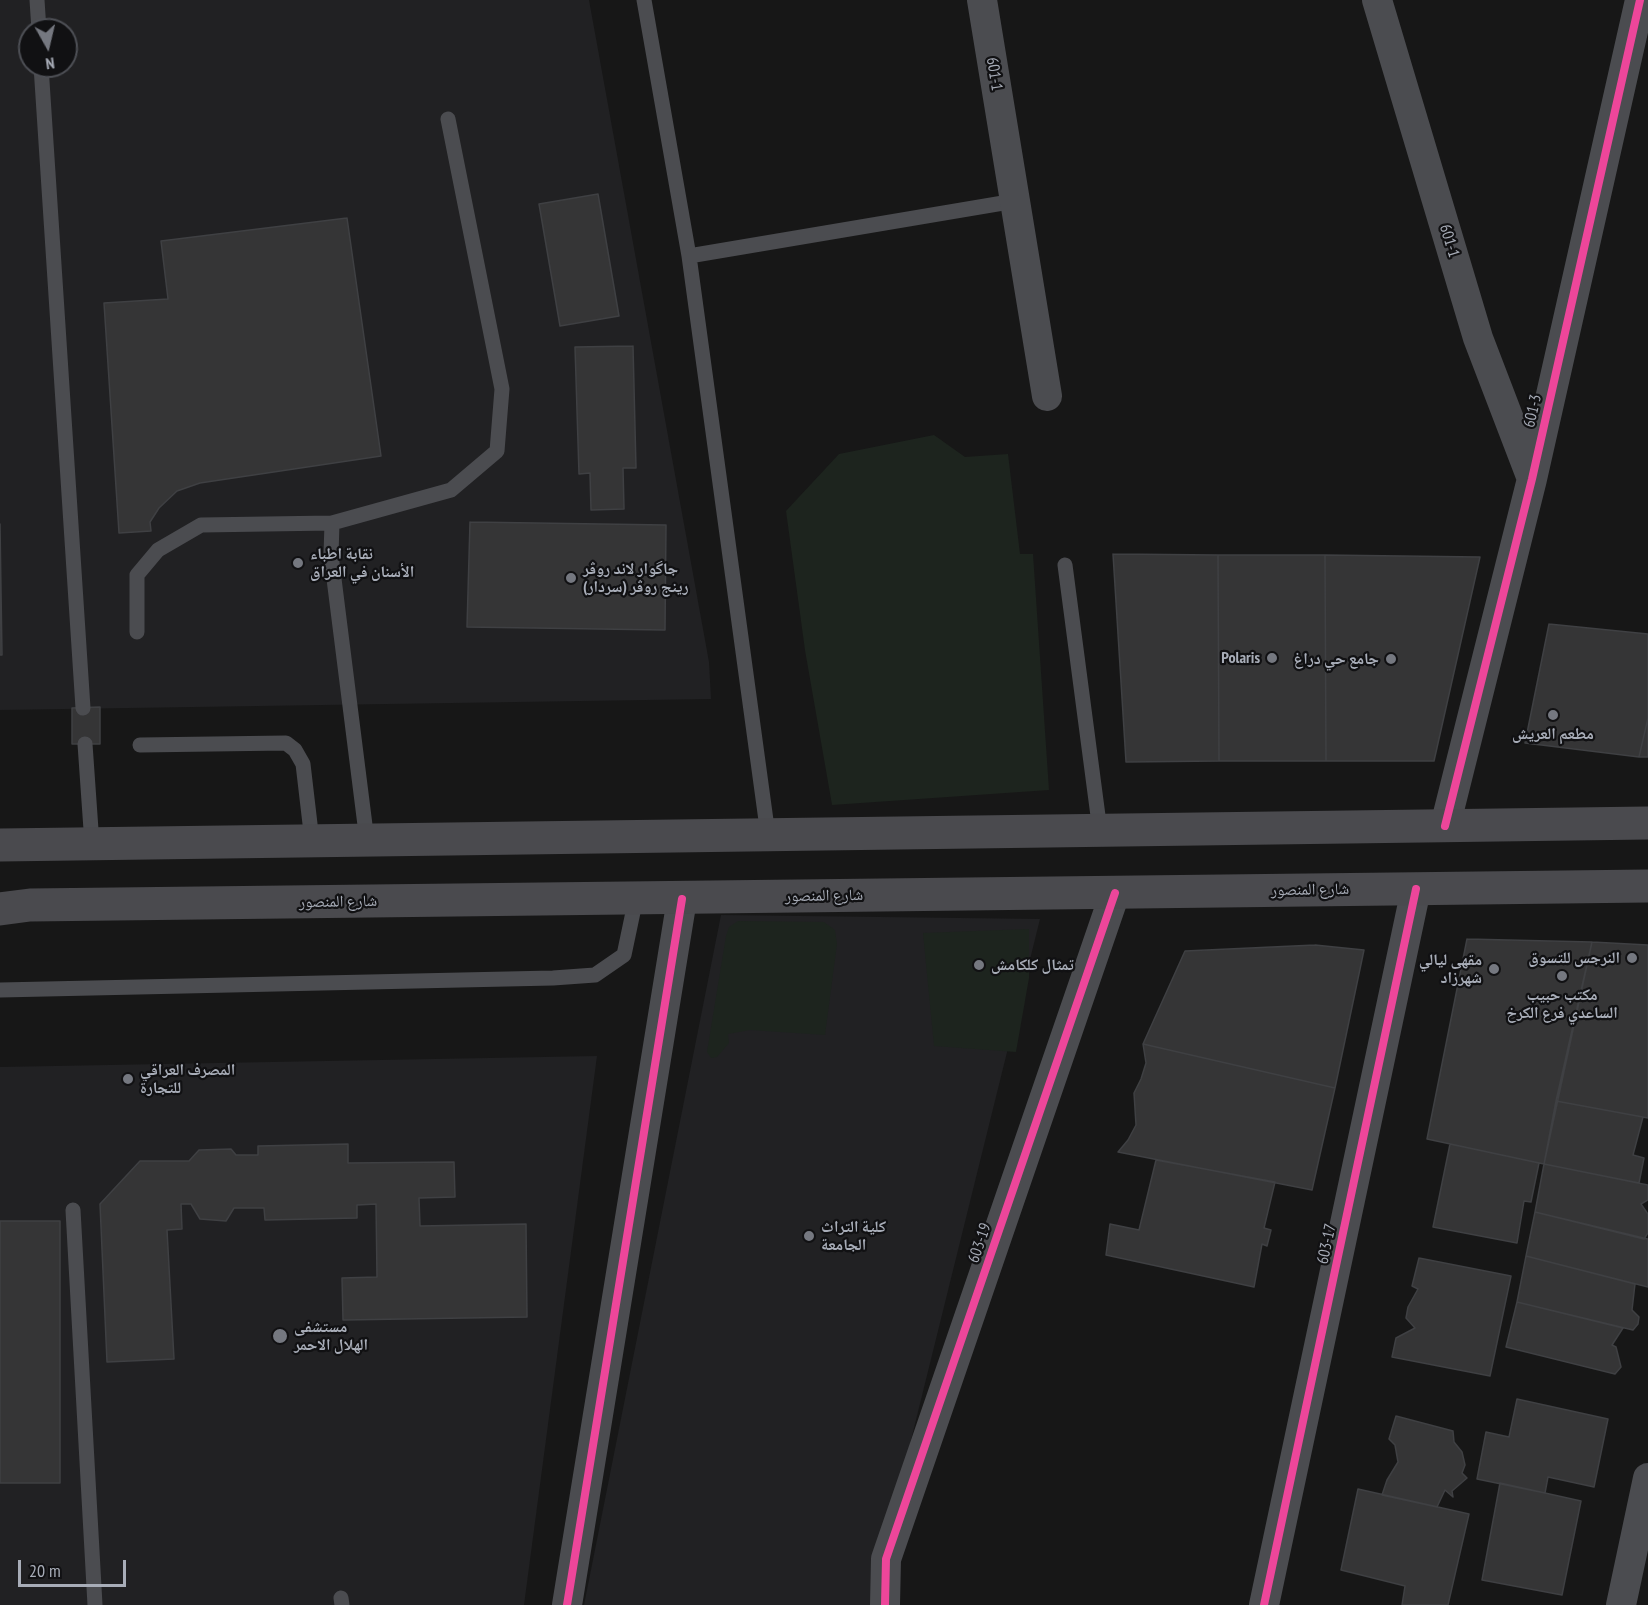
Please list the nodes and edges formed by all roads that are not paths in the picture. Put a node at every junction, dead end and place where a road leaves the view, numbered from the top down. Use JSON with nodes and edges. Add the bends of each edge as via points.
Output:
{"nodes":[{"id":1,"x":37,"y":0,"type":"edge"},
{"id":2,"x":644,"y":0,"type":"edge"},
{"id":3,"x":982,"y":0,"type":"edge"},
{"id":4,"x":1377,"y":0,"type":"edge"},
{"id":5,"x":1640,"y":0,"type":"edge"},
{"id":6,"x":38,"y":18,"type":"edge"},
{"id":7,"x":42,"y":78,"type":"edge"},
{"id":8,"x":448,"y":120,"type":"dead end"},
{"id":9,"x":1015,"y":201,"type":"junction"},
{"id":10,"x":689,"y":256,"type":"junction"},
{"id":11,"x":1047,"y":396,"type":"dead end"},
{"id":12,"x":1532,"y":479,"type":"junction"},
{"id":13,"x":332,"y":523,"type":"junction"},
{"id":14,"x":1065,"y":565,"type":"dead end"},
{"id":15,"x":138,"y":632,"type":"dead end"},
{"id":16,"x":83,"y":708,"type":"dead end"},
{"id":17,"x":85,"y":744,"type":"dead end"},
{"id":18,"x":140,"y":745,"type":"dead end"},
{"id":19,"x":1648,"y":823,"type":"edge"},
{"id":20,"x":1445,"y":826,"type":"junction"},
{"id":21,"x":1100,"y":831,"type":"junction"},
{"id":22,"x":768,"y":836,"type":"junction"},
{"id":23,"x":312,"y":841,"type":"junction"},
{"id":24,"x":367,"y":841,"type":"junction"},
{"id":25,"x":92,"y":844,"type":"junction"},
{"id":26,"x":0,"y":845,"type":"edge"},
{"id":27,"x":1648,"y":886,"type":"edge"},
{"id":28,"x":1416,"y":889,"type":"junction"},
{"id":29,"x":1115,"y":893,"type":"junction"},
{"id":30,"x":636,"y":898,"type":"junction"},
{"id":31,"x":682,"y":899,"type":"junction"},
{"id":32,"x":0,"y":909,"type":"edge"},
{"id":33,"x":0,"y":990,"type":"edge"},
{"id":34,"x":73,"y":1210,"type":"dead end"},
{"id":35,"x":1648,"y":1478,"type":"edge"},
{"id":36,"x":95,"y":1605,"type":"edge"},
{"id":37,"x":567,"y":1605,"type":"edge"},
{"id":38,"x":885,"y":1605,"type":"edge"},
{"id":39,"x":1264,"y":1605,"type":"edge"},
{"id":40,"x":1621,"y":1605,"type":"edge"}],
"edges":[{"from":1,"to":6,"type":"lane"},
{"from":2,"to":10,"type":"lane"},
{"from":3,"to":9,"type":"street","name":"601-1"},
{"from":4,"to":12,"type":"street","name":"601-1","via":[[1478,338]]},
{"from":5,"to":12,"type":"street","name":"601-3"},
{"from":7,"to":16,"type":"lane"},
{"from":8,"to":13,"type":"lane","via":[[502,389],[497,451],[451,490]]},
{"from":9,"to":10,"type":"lane"},
{"from":9,"to":11,"type":"street","name":"601-1"},
{"from":10,"to":22,"type":"lane"},
{"from":12,"to":20,"type":"street","name":"601-3"},
{"from":13,"to":15,"type":"lane","via":[[201,525],[158,550],[137,575]]},
{"from":13,"to":24,"type":"lane","via":[[331,555]]},
{"from":14,"to":21,"type":"lane"},
{"from":17,"to":25,"type":"lane"},
{"from":18,"to":23,"type":"lane","via":[[286,743],[303,764]]},
{"from":19,"to":20,"type":"main road"},
{"from":20,"to":21,"type":"main road"},
{"from":21,"to":22,"type":"main road"},
{"from":22,"to":24,"type":"main road"},
{"from":23,"to":24,"type":"main road"},
{"from":23,"to":25,"type":"main road"},
{"from":25,"to":26,"type":"main road"},
{"from":27,"to":28,"type":"main road","name":"شارع المنصور"},
{"from":28,"to":29,"type":"main road","name":"شارع المنصور"},
{"from":28,"to":39,"type":"street","name":"603-17"},
{"from":29,"to":31,"type":"main road","name":"شارع المنصور"},
{"from":29,"to":38,"type":"street","name":"603-19","via":[[886,1559]]},
{"from":30,"to":31,"type":"main road","name":"شارع المنصور"},
{"from":30,"to":32,"type":"main road","name":"شارع المنصور","via":[[30,905]]},
{"from":30,"to":33,"type":"lane","via":[[624,955],[596,975]]},
{"from":31,"to":37,"type":"street"},
{"from":34,"to":36,"type":"lane"},
{"from":35,"to":40,"type":"street"}]}
